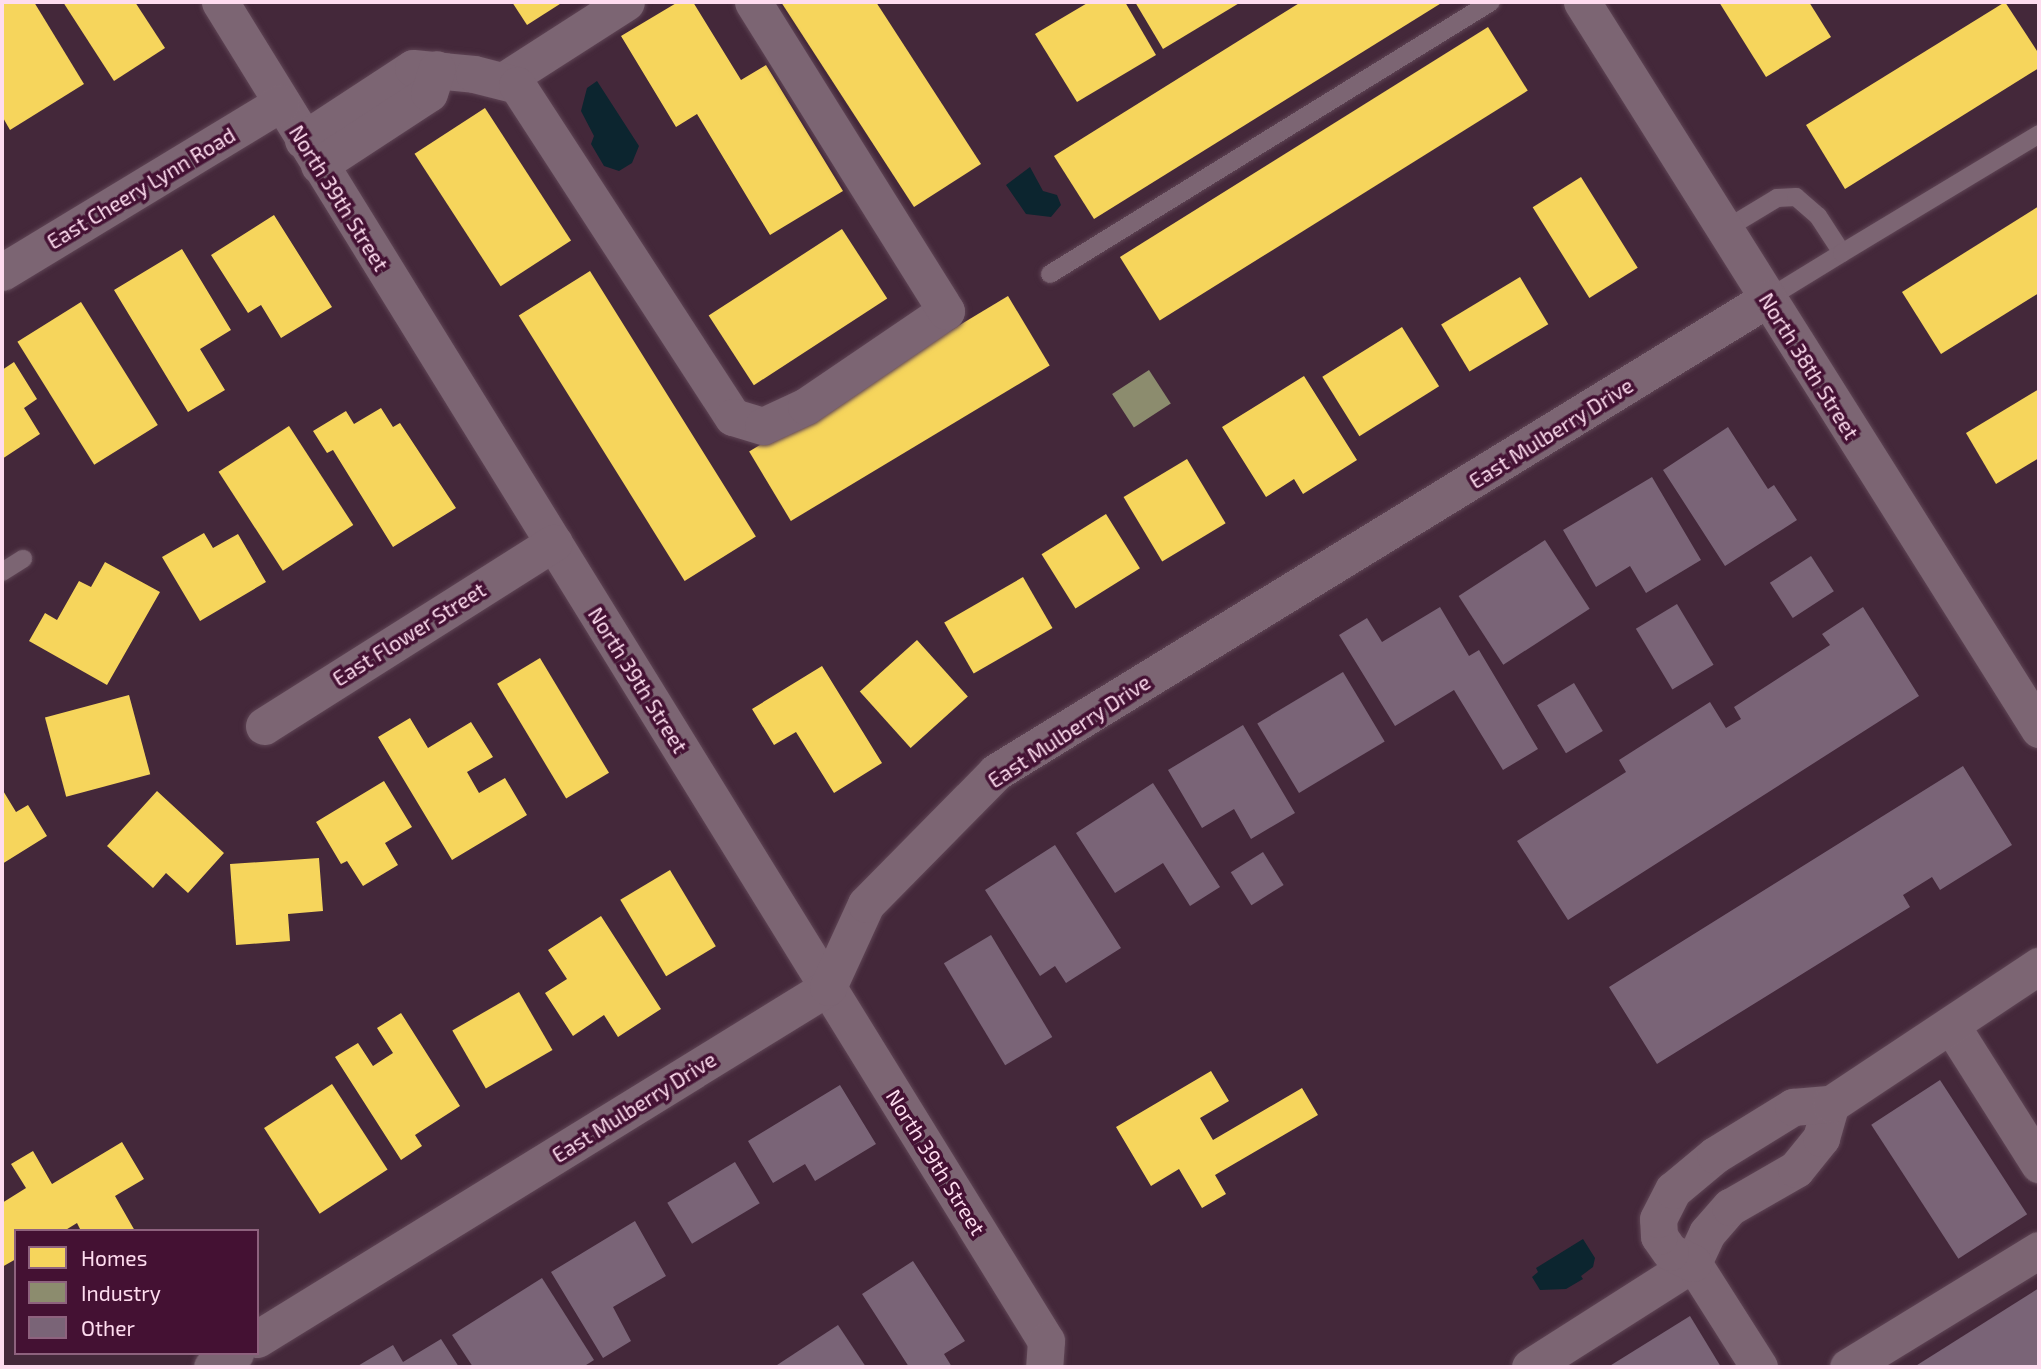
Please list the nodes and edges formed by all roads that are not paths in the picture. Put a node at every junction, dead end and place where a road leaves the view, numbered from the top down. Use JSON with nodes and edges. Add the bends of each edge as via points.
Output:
{"nodes":[{"id":1,"x":220,"y":2,"type":"edge"},
{"id":2,"x":626,"y":2,"type":"edge"},
{"id":3,"x":753,"y":2,"type":"edge"},
{"id":4,"x":1491,"y":2,"type":"edge"},
{"id":5,"x":1581,"y":2,"type":"edge"},
{"id":6,"x":503,"y":81,"type":"junction"},
{"id":7,"x":281,"y":103,"type":"junction"},
{"id":8,"x":2039,"y":134,"type":"edge"},
{"id":9,"x":311,"y":153,"type":"junction"},
{"id":10,"x":1724,"y":230,"type":"junction"},
{"id":11,"x":1842,"y":253,"type":"junction"},
{"id":12,"x":2,"y":272,"type":"edge"},
{"id":13,"x":1050,"y":274,"type":"dead end"},
{"id":14,"x":1767,"y":299,"type":"junction"},
{"id":15,"x":554,"y":543,"type":"junction"},
{"id":16,"x":23,"y":559,"type":"dead end"},
{"id":17,"x":2,"y":572,"type":"edge"},
{"id":18,"x":264,"y":726,"type":"dead end"},
{"id":19,"x":2039,"y":729,"type":"edge"},
{"id":20,"x":2039,"y":966,"type":"edge"},
{"id":21,"x":828,"y":987,"type":"junction"},
{"id":22,"x":1951,"y":1025,"type":"junction"},
{"id":23,"x":1832,"y":1104,"type":"junction"},
{"id":24,"x":2039,"y":1164,"type":"edge"},
{"id":25,"x":1702,"y":1166,"type":"junction"},
{"id":26,"x":1734,"y":1204,"type":"junction"},
{"id":27,"x":2039,"y":1250,"type":"edge"},
{"id":28,"x":1693,"y":1263,"type":"junction"},
{"id":29,"x":259,"y":1338,"type":"edge"},
{"id":30,"x":232,"y":1355,"type":"edge"},
{"id":31,"x":1046,"y":1364,"type":"edge"},
{"id":32,"x":212,"y":1367,"type":"edge"},
{"id":33,"x":1530,"y":1367,"type":"edge"},
{"id":34,"x":1759,"y":1367,"type":"edge"},
{"id":35,"x":1848,"y":1367,"type":"edge"}],
"edges":[{"from":1,"to":7,"type":"street","name":"North 39th Street"},
{"from":2,"to":6,"type":"street"},
{"from":3,"to":6,"type":"street","via":[[946,312],[807,406],[763,426],[733,417],[517,85]]},
{"from":4,"to":13,"type":"lane"},
{"from":5,"to":10,"type":"street","name":"North 38th Street"},
{"from":6,"to":9,"type":"street","via":[[413,68]]},
{"from":7,"to":9,"type":"street","name":"North 39th Street"},
{"from":7,"to":12,"type":"street","name":"East Cheery Lynn Road"},
{"from":8,"to":11,"type":"lane"},
{"from":9,"to":15,"type":"street","name":"North 39th Street"},
{"from":10,"to":11,"type":"lane","via":[[1777,198],[1796,197],[1818,216]]},
{"from":10,"to":14,"type":"street","name":"North 38th Street"},
{"from":11,"to":14,"type":"lane"},
{"from":14,"to":19,"type":"street","name":"North 38th Street"},
{"from":14,"to":21,"type":"street","name":"East Mulberry Drive","via":[[996,772],[866,904]]},
{"from":15,"to":18,"type":"street","name":"East Flower Street"},
{"from":15,"to":21,"type":"street","name":"North 39th Street"},
{"from":16,"to":17,"type":"lane"},
{"from":20,"to":22,"type":"street"},
{"from":21,"to":29,"type":"street","name":"East Mulberry Drive"},
{"from":21,"to":31,"type":"street","name":"North 39th Street","via":[[1046,1341]]},
{"from":22,"to":23,"type":"street"},
{"from":22,"to":24,"type":"street"},
{"from":23,"to":25,"type":"street","via":[[1793,1107]]},
{"from":23,"to":26,"type":"street","via":[[1821,1138],[1796,1168]]},
{"from":25,"to":26,"type":"street"},
{"from":25,"to":28,"type":"street","via":[[1673,1190],[1658,1219],[1659,1236],[1670,1252]]},
{"from":26,"to":28,"type":"street","via":[[1707,1233]]},
{"from":27,"to":35,"type":"street"},
{"from":28,"to":33,"type":"street"},
{"from":28,"to":34,"type":"street"},
{"from":30,"to":32,"type":"street"}]}
